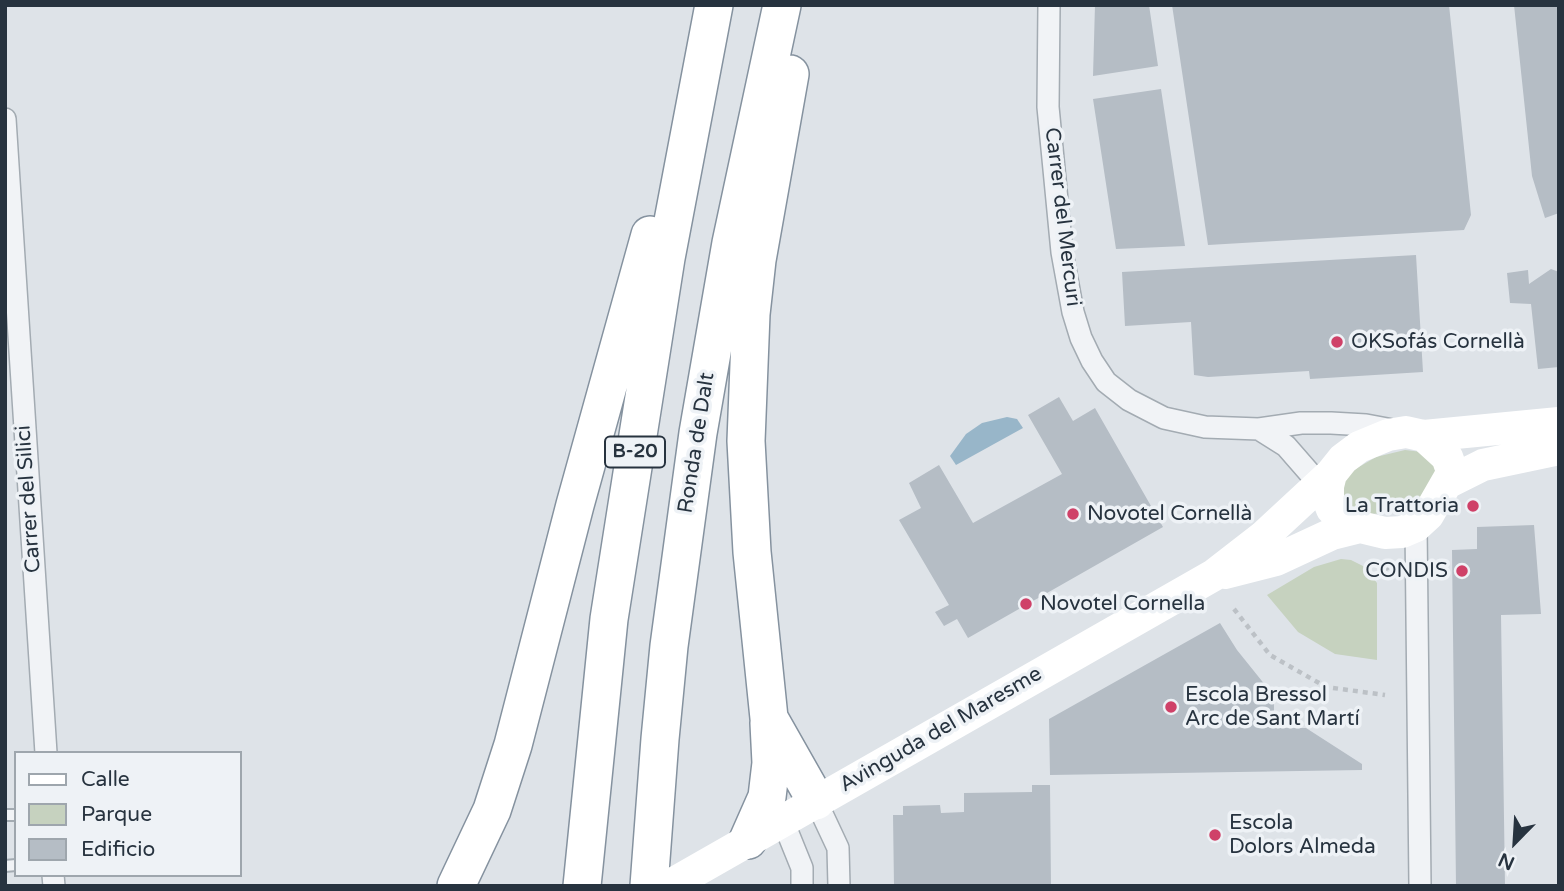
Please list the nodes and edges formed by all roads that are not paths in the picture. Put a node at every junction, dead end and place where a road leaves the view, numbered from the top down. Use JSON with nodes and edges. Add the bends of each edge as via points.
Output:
{"nodes":[{"id":1,"x":782,"y":5,"type":"edge"},
{"id":2,"x":802,"y":5,"type":"edge"},
{"id":3,"x":1049,"y":5,"type":"edge"},
{"id":4,"x":711,"y":20,"type":"edge"},
{"id":5,"x":5,"y":119,"type":"edge"},
{"id":6,"x":13,"y":376,"type":"edge"},
{"id":7,"x":1559,"y":423,"type":"edge"},
{"id":8,"x":1259,"y":429,"type":"junction"},
{"id":9,"x":1415,"y":434,"type":"junction"},
{"id":10,"x":1559,"y":449,"type":"edge"},
{"id":11,"x":1449,"y":482,"type":"junction"},
{"id":12,"x":1326,"y":484,"type":"junction"},
{"id":13,"x":1416,"y":526,"type":"junction"},
{"id":14,"x":1360,"y":527,"type":"junction"},
{"id":15,"x":1214,"y":575,"type":"junction"},
{"id":16,"x":769,"y":718,"type":"junction"},
{"id":17,"x":46,"y":751,"type":"edge"},
{"id":18,"x":816,"y":801,"type":"junction"},
{"id":19,"x":783,"y":821,"type":"junction"},
{"id":20,"x":748,"y":840,"type":"junction"},
{"id":21,"x":582,"y":878,"type":"edge"},
{"id":22,"x":456,"y":886,"type":"edge"},
{"id":23,"x":649,"y":886,"type":"edge"},
{"id":24,"x":669,"y":886,"type":"edge"},
{"id":25,"x":802,"y":886,"type":"edge"},
{"id":26,"x":839,"y":886,"type":"edge"},
{"id":27,"x":1420,"y":886,"type":"edge"}],
"edges":[{"from":1,"to":23,"type":"highway","name":"Ronda de Dalt","number":"B-20","via":[[734,231],[698,433],[669,646]]},
{"from":2,"to":16,"type":"highway","via":[[757,260],[747,363],[749,496]]},
{"from":3,"to":8,"type":"street","name":"Carrer del Mercuri","via":[[1048,107],[1062,252],[1081,338],[1106,382],[1164,418],[1205,427]]},
{"from":4,"to":21,"type":"highway","number":"B-20","via":[[666,258],[609,619]]},
{"from":4,"to":22,"type":"highway","via":[[513,745],[492,810]]},
{"from":5,"to":6,"type":"street","name":"Carrer del Silici"},
{"from":6,"to":17,"type":"street","name":"Carrer del Silici"},
{"from":7,"to":9,"type":"main road"},
{"from":8,"to":9,"type":"street","name":"Carrer del Mercuri","via":[[1301,423],[1366,425]]},
{"from":8,"to":12,"type":"street","via":[[1286,446]]},
{"from":9,"to":11,"type":"main road","via":[[1447,457]]},
{"from":9,"to":12,"type":"main road","via":[[1388,435],[1359,447],[1343,459]]},
{"from":10,"to":11,"type":"main road","via":[[1483,466]]},
{"from":11,"to":13,"type":"main road"},
{"from":12,"to":14,"type":"main road","via":[[1332,509]]},
{"from":12,"to":15,"type":"main road"},
{"from":13,"to":14,"type":"main road","via":[[1385,533]]},
{"from":13,"to":27,"type":"street"},
{"from":14,"to":15,"type":"main road","via":[[1332,534],[1276,560]]},
{"from":15,"to":18,"type":"main road","name":"Avinguda del Maresme"},
{"from":16,"to":18,"type":"highway"},
{"from":16,"to":20,"type":"highway","via":[[769,782]]},
{"from":18,"to":19,"type":"main road","name":"Avinguda del Maresme"},
{"from":18,"to":26,"type":"street","via":[[838,848]]},
{"from":19,"to":20,"type":"main road","name":"Avinguda del Maresme"},
{"from":19,"to":25,"type":"street","via":[[802,868]]},
{"from":20,"to":24,"type":"main road","name":"Avinguda del Maresme"}]}
